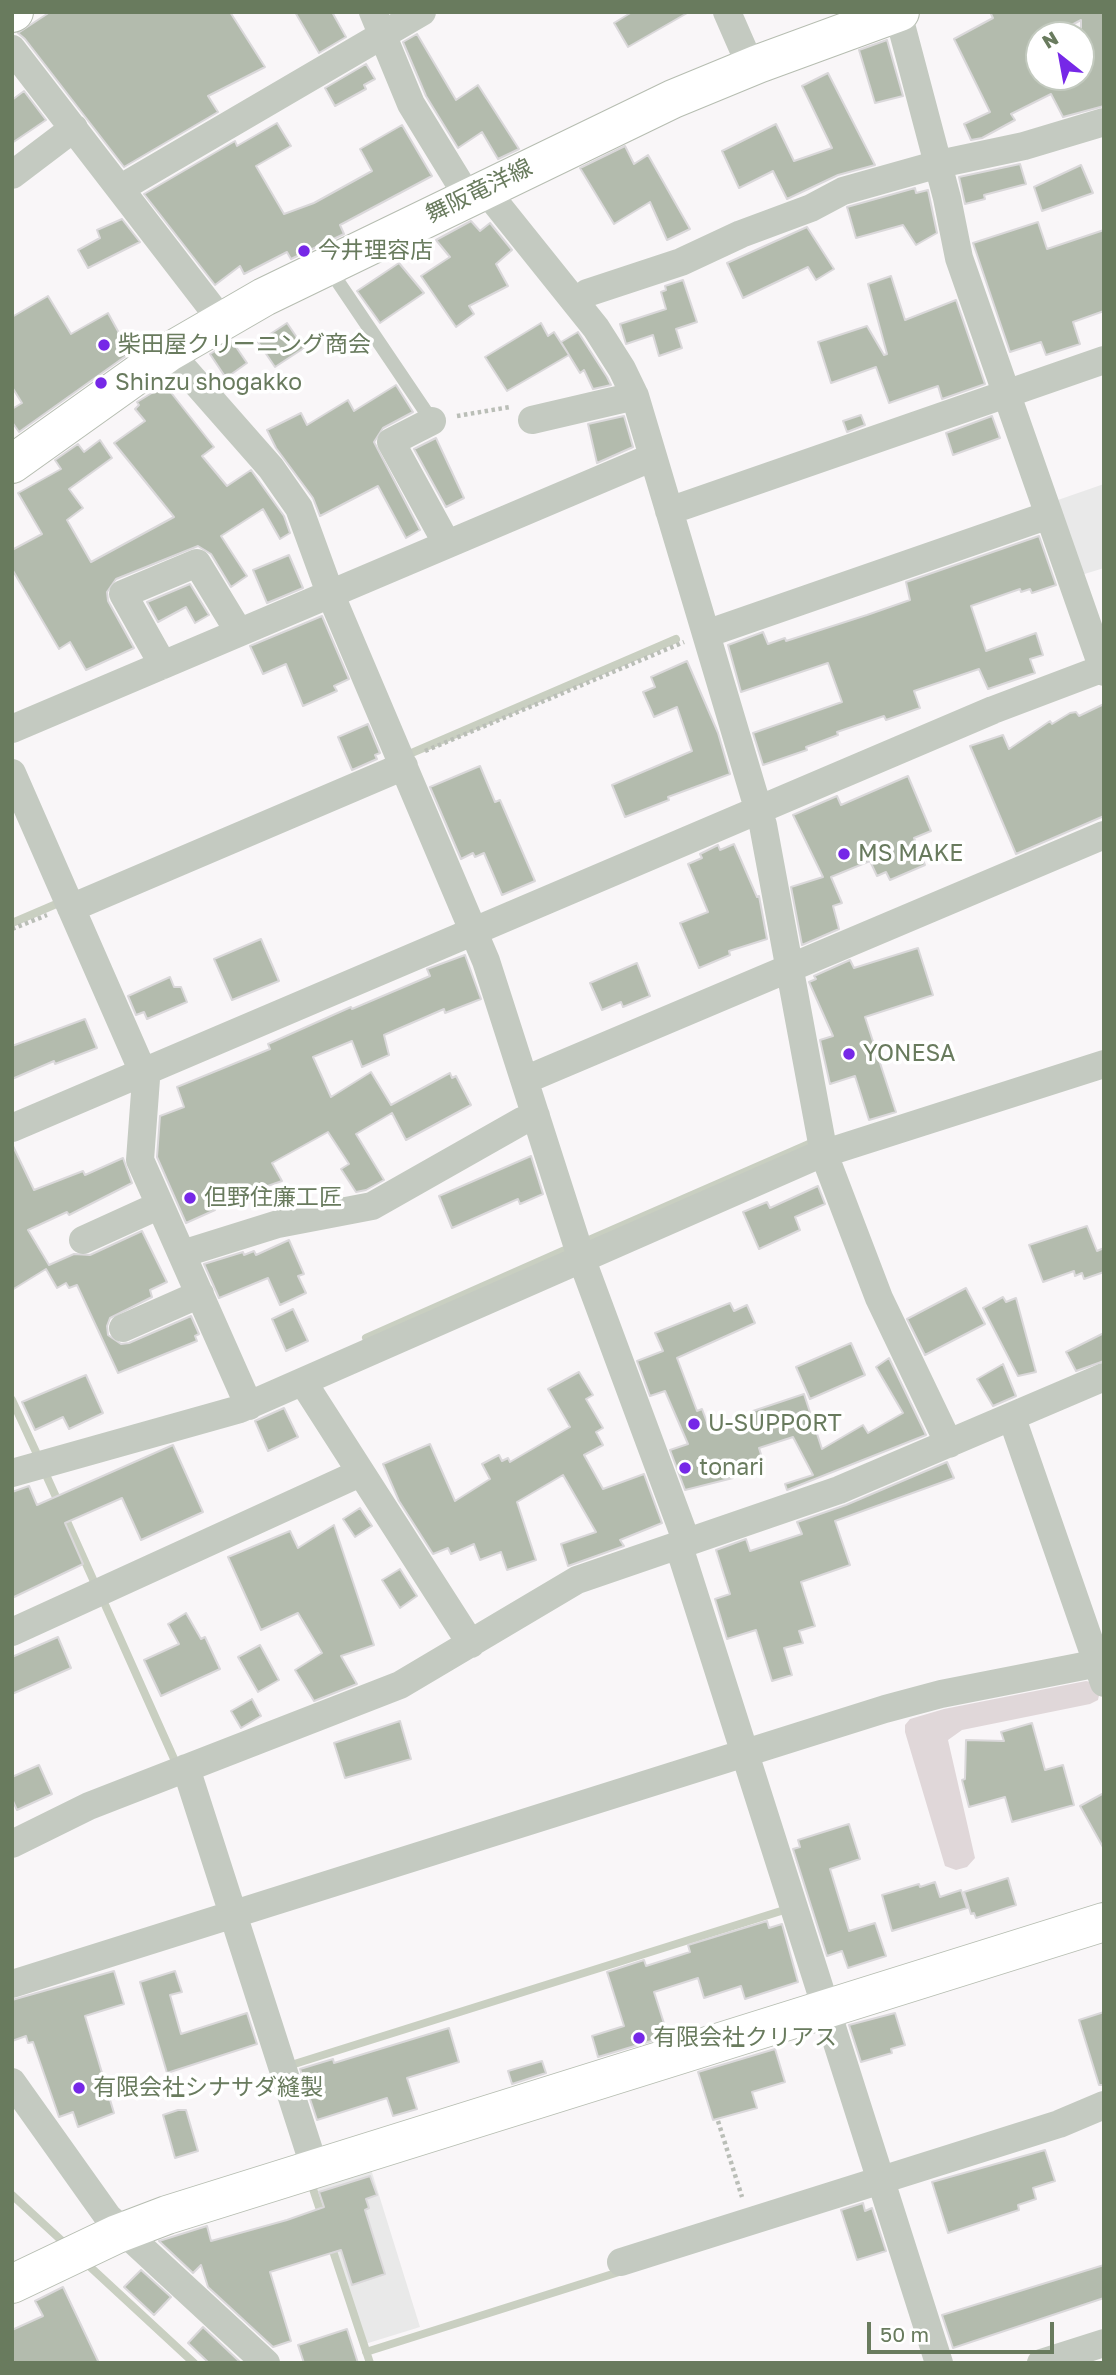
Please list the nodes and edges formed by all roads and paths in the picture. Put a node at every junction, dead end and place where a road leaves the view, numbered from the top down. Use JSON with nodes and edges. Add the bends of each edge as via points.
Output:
{"nodes":[{"id":1,"x":422,"y":12,"type":"edge"},
{"id":2,"x":727,"y":12,"type":"edge"},
{"id":3,"x":899,"y":13,"type":"edge"},
{"id":4,"x":378,"y":24,"type":"edge"},
{"id":5,"x":12,"y":49,"type":"edge"},
{"id":6,"x":751,"y":67,"type":"junction"},
{"id":7,"x":1104,"y":122,"type":"edge"},
{"id":8,"x":74,"y":128,"type":"junction"},
{"id":9,"x":939,"y":164,"type":"junction"},
{"id":10,"x":12,"y":175,"type":"edge"},
{"id":11,"x":121,"y":188,"type":"junction"},
{"id":12,"x":478,"y":192,"type":"junction"},
{"id":13,"x":327,"y":265,"type":"junction"},
{"id":14,"x":576,"y":302,"type":"junction"},
{"id":15,"x":221,"y":320,"type":"junction"},
{"id":16,"x":169,"y":352,"type":"junction"},
{"id":17,"x":1104,"y":360,"type":"edge"},
{"id":18,"x":1007,"y":394,"type":"junction"},
{"id":19,"x":635,"y":396,"type":"junction"},
{"id":20,"x":532,"y":419,"type":"joint"},
{"id":21,"x":432,"y":421,"type":"junction"},
{"id":22,"x":653,"y":457,"type":"junction"},
{"id":23,"x":14,"y":460,"type":"edge"},
{"id":24,"x":669,"y":511,"type":"junction"},
{"id":25,"x":1049,"y":514,"type":"junction"},
{"id":26,"x":447,"y":544,"type":"junction"},
{"id":27,"x":330,"y":593,"type":"junction"},
{"id":28,"x":239,"y":632,"type":"junction"},
{"id":29,"x":706,"y":634,"type":"junction"},
{"id":30,"x":163,"y":665,"type":"junction"},
{"id":31,"x":1103,"y":670,"type":"edge"},
{"id":32,"x":12,"y":729,"type":"edge"},
{"id":33,"x":403,"y":764,"type":"junction"},
{"id":34,"x":12,"y":773,"type":"edge"},
{"id":35,"x":759,"y":810,"type":"junction"},
{"id":36,"x":1104,"y":835,"type":"edge"},
{"id":37,"x":71,"y":906,"type":"junction"},
{"id":38,"x":12,"y":929,"type":"edge"},
{"id":39,"x":474,"y":932,"type":"junction"},
{"id":40,"x":790,"y":968,"type":"junction"},
{"id":41,"x":1104,"y":1064,"type":"edge"},
{"id":42,"x":144,"y":1072,"type":"junction"},
{"id":43,"x":525,"y":1080,"type":"junction"},
{"id":44,"x":536,"y":1116,"type":"junction"},
{"id":45,"x":12,"y":1128,"type":"edge"},
{"id":46,"x":824,"y":1154,"type":"junction"},
{"id":47,"x":160,"y":1205,"type":"junction"},
{"id":48,"x":83,"y":1240,"type":"dead end"},
{"id":49,"x":182,"y":1254,"type":"junction"},
{"id":50,"x":582,"y":1260,"type":"junction"},
{"id":51,"x":200,"y":1294,"type":"junction"},
{"id":52,"x":123,"y":1328,"type":"dead end"},
{"id":53,"x":1104,"y":1377,"type":"edge"},
{"id":54,"x":303,"y":1382,"type":"junction"},
{"id":55,"x":249,"y":1406,"type":"junction"},
{"id":56,"x":1012,"y":1418,"type":"junction"},
{"id":57,"x":949,"y":1444,"type":"junction"},
{"id":58,"x":12,"y":1473,"type":"edge"},
{"id":59,"x":360,"y":1473,"type":"junction"},
{"id":60,"x":683,"y":1544,"type":"junction"},
{"id":61,"x":12,"y":1632,"type":"edge"},
{"id":62,"x":471,"y":1644,"type":"junction"},
{"id":63,"x":1101,"y":1670,"type":"edge"},
{"id":64,"x":745,"y":1753,"type":"junction"},
{"id":65,"x":186,"y":1768,"type":"junction"},
{"id":66,"x":14,"y":1838,"type":"edge"},
{"id":67,"x":233,"y":1914,"type":"junction"},
{"id":68,"x":1104,"y":1922,"type":"edge"},
{"id":69,"x":12,"y":1984,"type":"edge"},
{"id":70,"x":827,"y":2008,"type":"junction"},
{"id":71,"x":12,"y":2082,"type":"edge"},
{"id":72,"x":1104,"y":2105,"type":"edge"},
{"id":73,"x":718,"y":2121,"type":"dead end"},
{"id":74,"x":315,"y":2169,"type":"junction"},
{"id":75,"x":881,"y":2180,"type":"junction"},
{"id":76,"x":749,"y":2221,"type":"junction"},
{"id":77,"x":124,"y":2232,"type":"junction"},
{"id":78,"x":621,"y":2262,"type":"dead end"},
{"id":79,"x":12,"y":2284,"type":"edge"},
{"id":80,"x":1104,"y":2343,"type":"edge"},
{"id":81,"x":266,"y":2363,"type":"edge"},
{"id":82,"x":939,"y":2363,"type":"edge"},
{"id":83,"x":1041,"y":2363,"type":"edge"}],
"edges":[{"from":1,"to":4,"type":"street"},
{"from":2,"to":6,"type":"street"},
{"from":3,"to":6,"type":"street","name":"舞阪竜洋線"},
{"from":3,"to":9,"type":"street"},
{"from":4,"to":11,"type":"street"},
{"from":4,"to":12,"type":"street","via":[[411,104]]},
{"from":5,"to":8,"type":"street"},
{"from":6,"to":12,"type":"street","name":"舞阪竜洋線","via":[[631,118]]},
{"from":7,"to":9,"type":"street","via":[[1024,146]]},
{"from":8,"to":10,"type":"street"},
{"from":8,"to":11,"type":"street"},
{"from":9,"to":14,"type":"street","via":[[843,191],[681,262],[587,293]]},
{"from":9,"to":18,"type":"street","via":[[956,247]]},
{"from":11,"to":15,"type":"street"},
{"from":12,"to":13,"type":"street","name":"舞阪竜洋線"},
{"from":12,"to":14,"type":"street","via":[[495,202]]},
{"from":13,"to":15,"type":"street","name":"舞阪竜洋線"},
{"from":13,"to":21,"type":"lane"},
{"from":14,"to":19,"type":"street","via":[[612,352]]},
{"from":15,"to":16,"type":"street","name":"舞阪竜洋線"},
{"from":16,"to":23,"type":"street","name":"舞阪竜洋線"},
{"from":16,"to":27,"type":"street","via":[[286,487],[309,531]]},
{"from":17,"to":18,"type":"street"},
{"from":18,"to":24,"type":"street"},
{"from":18,"to":25,"type":"street"},
{"from":19,"to":20,"type":"street"},
{"from":19,"to":22,"type":"street"},
{"from":20,"to":21,"type":"path","via":[[509,407]]},
{"from":21,"to":26,"type":"street","via":[[391,442]]},
{"from":22,"to":24,"type":"street"},
{"from":22,"to":26,"type":"street"},
{"from":24,"to":29,"type":"street"},
{"from":25,"to":29,"type":"street"},
{"from":25,"to":31,"type":"street"},
{"from":26,"to":27,"type":"street"},
{"from":27,"to":28,"type":"street"},
{"from":27,"to":33,"type":"street"},
{"from":28,"to":30,"type":"street"},
{"from":28,"to":30,"type":"street","via":[[197,563],[123,594]]},
{"from":29,"to":33,"type":"path"},
{"from":29,"to":35,"type":"street"},
{"from":30,"to":32,"type":"street"},
{"from":31,"to":35,"type":"street","via":[[993,710]]},
{"from":33,"to":37,"type":"street"},
{"from":33,"to":39,"type":"street"},
{"from":34,"to":37,"type":"street"},
{"from":35,"to":39,"type":"street"},
{"from":35,"to":40,"type":"street"},
{"from":36,"to":40,"type":"street"},
{"from":37,"to":38,"type":"path"},
{"from":37,"to":42,"type":"street"},
{"from":39,"to":42,"type":"street"},
{"from":39,"to":43,"type":"street"},
{"from":40,"to":43,"type":"street"},
{"from":40,"to":46,"type":"street"},
{"from":41,"to":46,"type":"street"},
{"from":42,"to":45,"type":"street"},
{"from":42,"to":47,"type":"street","via":[[140,1160]]},
{"from":43,"to":44,"type":"street"},
{"from":44,"to":49,"type":"street","via":[[372,1206],[278,1224]]},
{"from":44,"to":50,"type":"street"},
{"from":46,"to":50,"type":"street"},
{"from":46,"to":57,"type":"street","via":[[879,1298]]},
{"from":47,"to":48,"type":"street"},
{"from":47,"to":49,"type":"street"},
{"from":49,"to":51,"type":"street"},
{"from":50,"to":54,"type":"street"},
{"from":50,"to":60,"type":"street","via":[[683,1532]]},
{"from":51,"to":52,"type":"street"},
{"from":51,"to":55,"type":"street"},
{"from":53,"to":56,"type":"street"},
{"from":54,"to":55,"type":"street"},
{"from":54,"to":59,"type":"street"},
{"from":55,"to":58,"type":"street"},
{"from":56,"to":57,"type":"street"},
{"from":56,"to":63,"type":"street"},
{"from":57,"to":60,"type":"street","via":[[809,1501]]},
{"from":59,"to":61,"type":"street"},
{"from":59,"to":62,"type":"street"},
{"from":60,"to":62,"type":"street","via":[[577,1580]]},
{"from":60,"to":64,"type":"street","via":[[682,1556]]},
{"from":62,"to":65,"type":"street","via":[[391,1689]]},
{"from":63,"to":64,"type":"street","via":[[913,1701]]},
{"from":64,"to":67,"type":"street"},
{"from":64,"to":70,"type":"street"},
{"from":65,"to":66,"type":"street"},
{"from":65,"to":67,"type":"street"},
{"from":67,"to":69,"type":"street"},
{"from":67,"to":74,"type":"street"},
{"from":68,"to":70,"type":"street"},
{"from":70,"to":74,"type":"street"},
{"from":70,"to":75,"type":"street"},
{"from":71,"to":77,"type":"street","via":[[108,2217]]},
{"from":72,"to":75,"type":"street","via":[[1059,2124]]},
{"from":73,"to":76,"type":"path"},
{"from":74,"to":77,"type":"street"},
{"from":75,"to":76,"type":"street"},
{"from":75,"to":82,"type":"street"},
{"from":76,"to":78,"type":"street"},
{"from":77,"to":79,"type":"street"},
{"from":77,"to":81,"type":"street"},
{"from":80,"to":83,"type":"street"}]}
